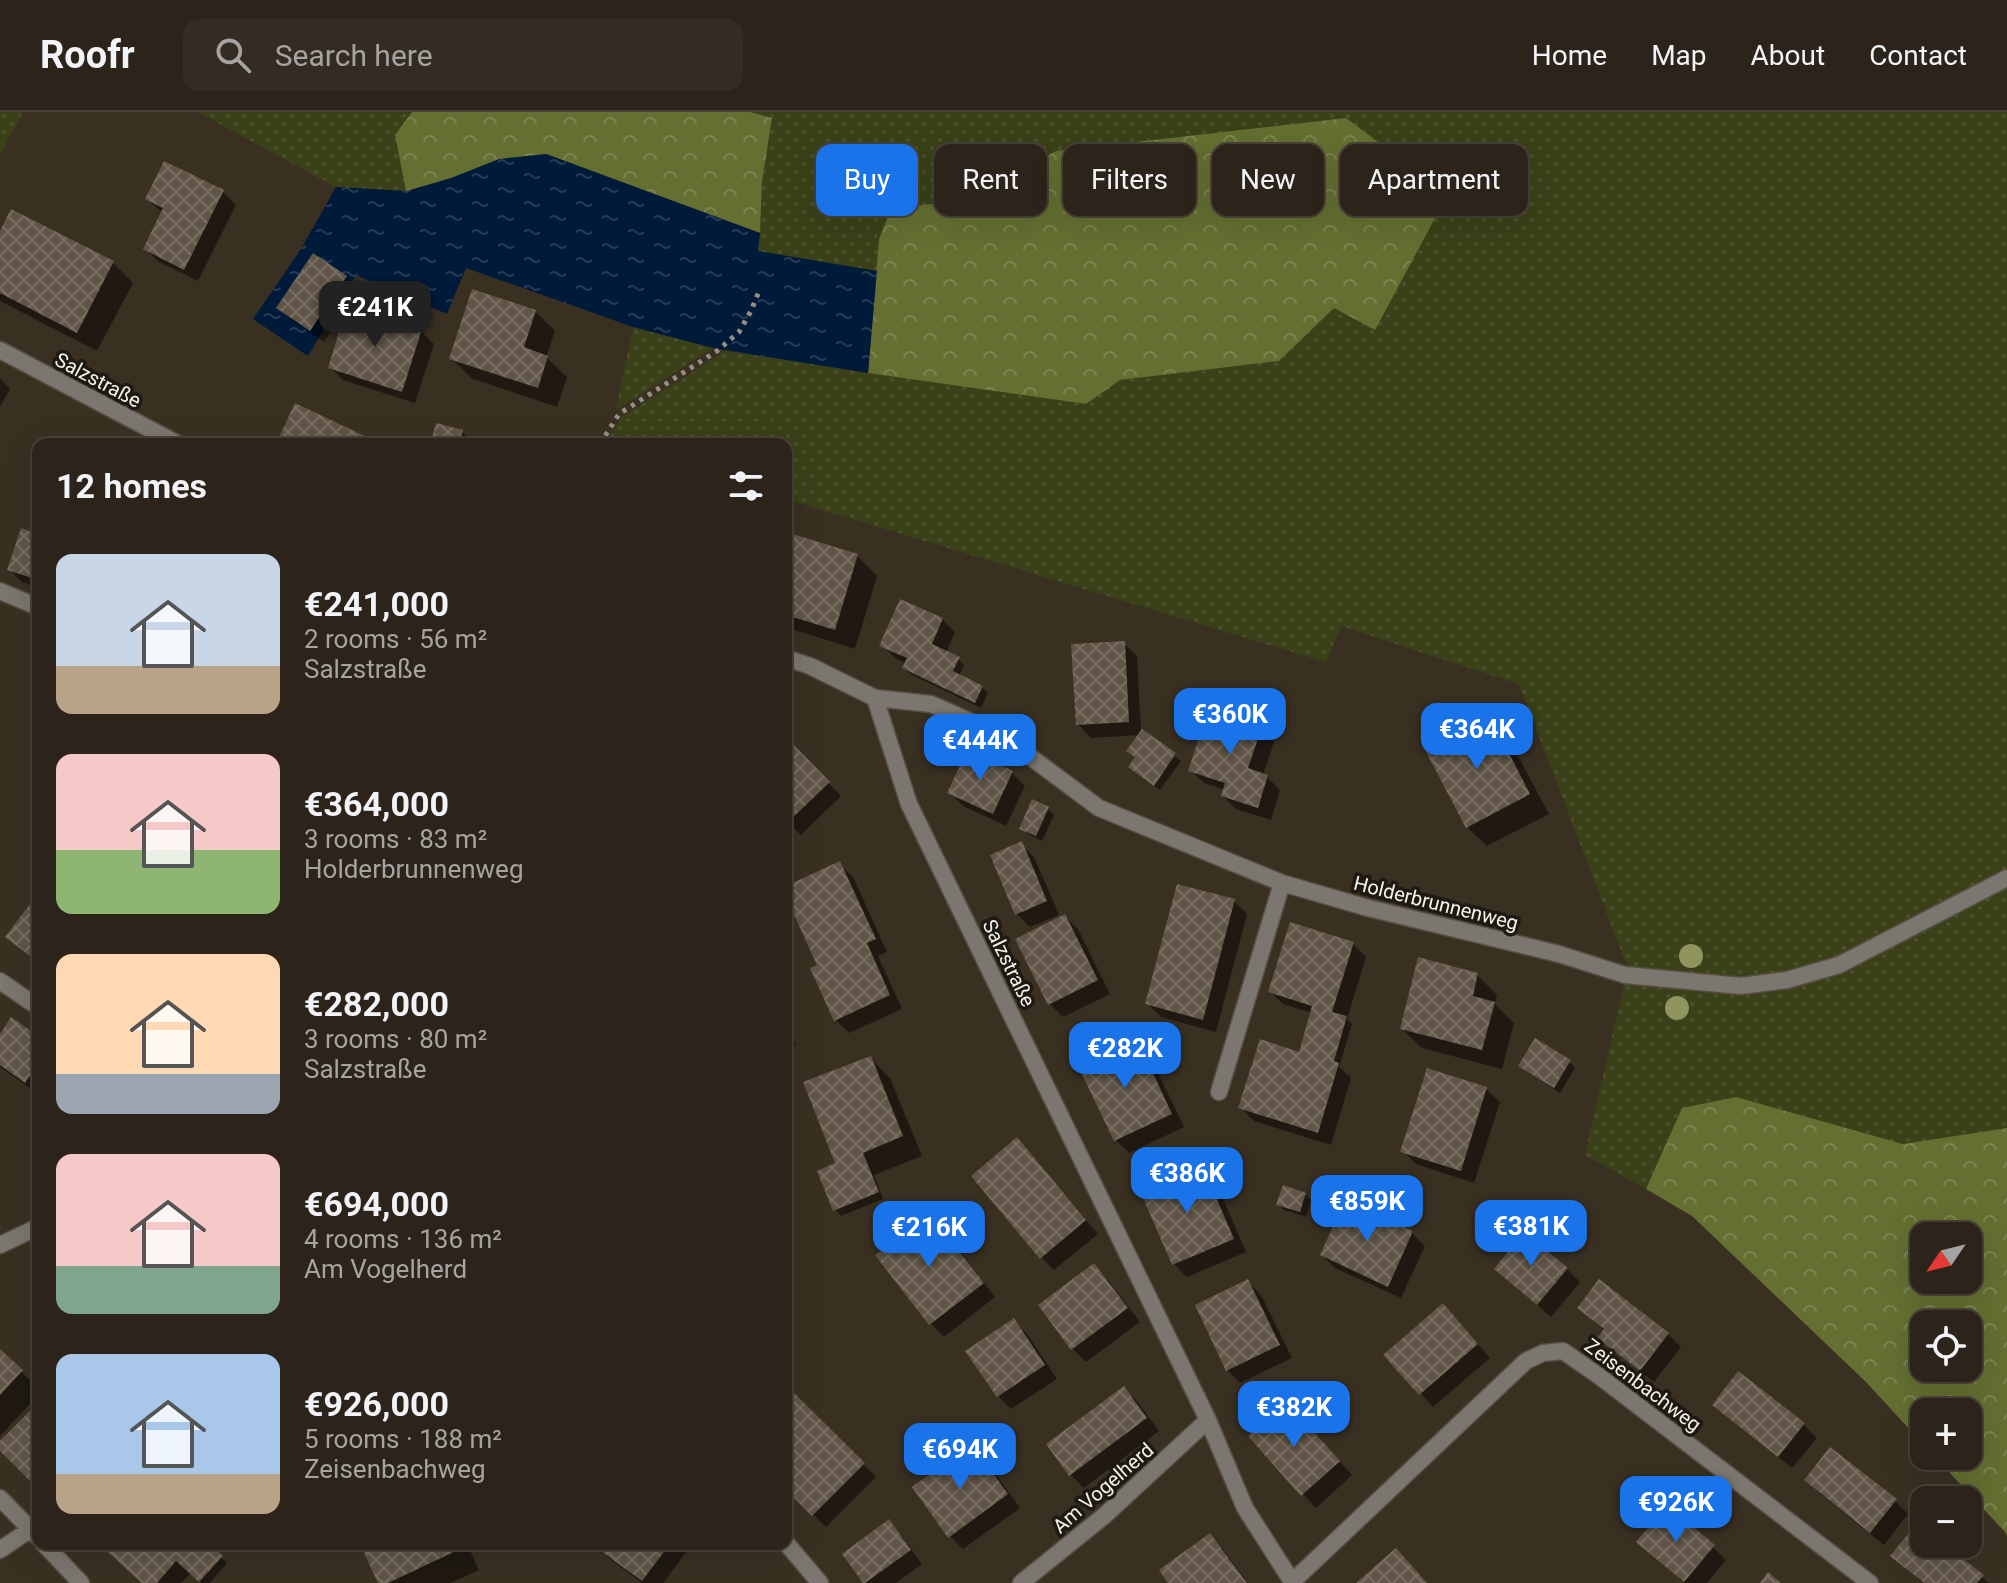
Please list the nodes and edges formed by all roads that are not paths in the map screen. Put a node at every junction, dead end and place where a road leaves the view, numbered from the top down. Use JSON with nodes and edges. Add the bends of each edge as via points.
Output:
{"nodes":[{"id":1,"x":0,"y":350,"type":"edge"},
{"id":2,"x":167,"y":438,"type":"edge"},
{"id":3,"x":0,"y":591,"type":"edge"},
{"id":4,"x":32,"y":604,"type":"edge"},
{"id":5,"x":792,"y":660,"type":"edge"},
{"id":6,"x":875,"y":698,"type":"junction"},
{"id":7,"x":2007,"y":878,"type":"edge"},
{"id":8,"x":1282,"y":883,"type":"junction"},
{"id":9,"x":0,"y":981,"type":"edge"},
{"id":10,"x":32,"y":1003,"type":"edge"},
{"id":11,"x":1219,"y":1092,"type":"dead end"},
{"id":12,"x":32,"y":1230,"type":"edge"},
{"id":13,"x":0,"y":1245,"type":"edge"},
{"id":14,"x":1208,"y":1420,"type":"junction"},
{"id":15,"x":0,"y":1498,"type":"edge"},
{"id":16,"x":32,"y":1531,"type":"edge"},
{"id":17,"x":32,"y":1534,"type":"edge"},
{"id":18,"x":0,"y":1550,"type":"edge"},
{"id":19,"x":50,"y":1550,"type":"edge"},
{"id":20,"x":792,"y":1550,"type":"edge"},
{"id":21,"x":1293,"y":1582,"type":"edge"},
{"id":22,"x":81,"y":1583,"type":"edge"},
{"id":23,"x":820,"y":1583,"type":"edge"},
{"id":24,"x":1021,"y":1583,"type":"edge"},
{"id":25,"x":1870,"y":1583,"type":"edge"}],
"edges":[{"from":1,"to":2,"type":"street","name":"Salzstraße"},
{"from":3,"to":4,"type":"street"},
{"from":5,"to":6,"type":"street"},
{"from":6,"to":8,"type":"street","name":"Holderbrunnenweg","via":[[931,704],[1001,735],[1099,808]]},
{"from":6,"to":14,"type":"street","name":"Salzstraße","via":[[909,804]]},
{"from":7,"to":8,"type":"street","name":"Holderbrunnenweg","via":[[1839,965],[1741,986],[1625,975]]},
{"from":8,"to":11,"type":"street"},
{"from":9,"to":10,"type":"street"},
{"from":12,"to":13,"type":"street"},
{"from":14,"to":21,"type":"street","name":"Salzstraße","via":[[1245,1508]]},
{"from":14,"to":24,"type":"street","name":"Am Vogelherd","via":[[1104,1516]]},
{"from":15,"to":16,"type":"street"},
{"from":17,"to":18,"type":"street"},
{"from":19,"to":22,"type":"street"},
{"from":20,"to":23,"type":"street"},
{"from":21,"to":25,"type":"street","name":"Zeisenbachweg","via":[[1526,1361],[1563,1351]]}]}
